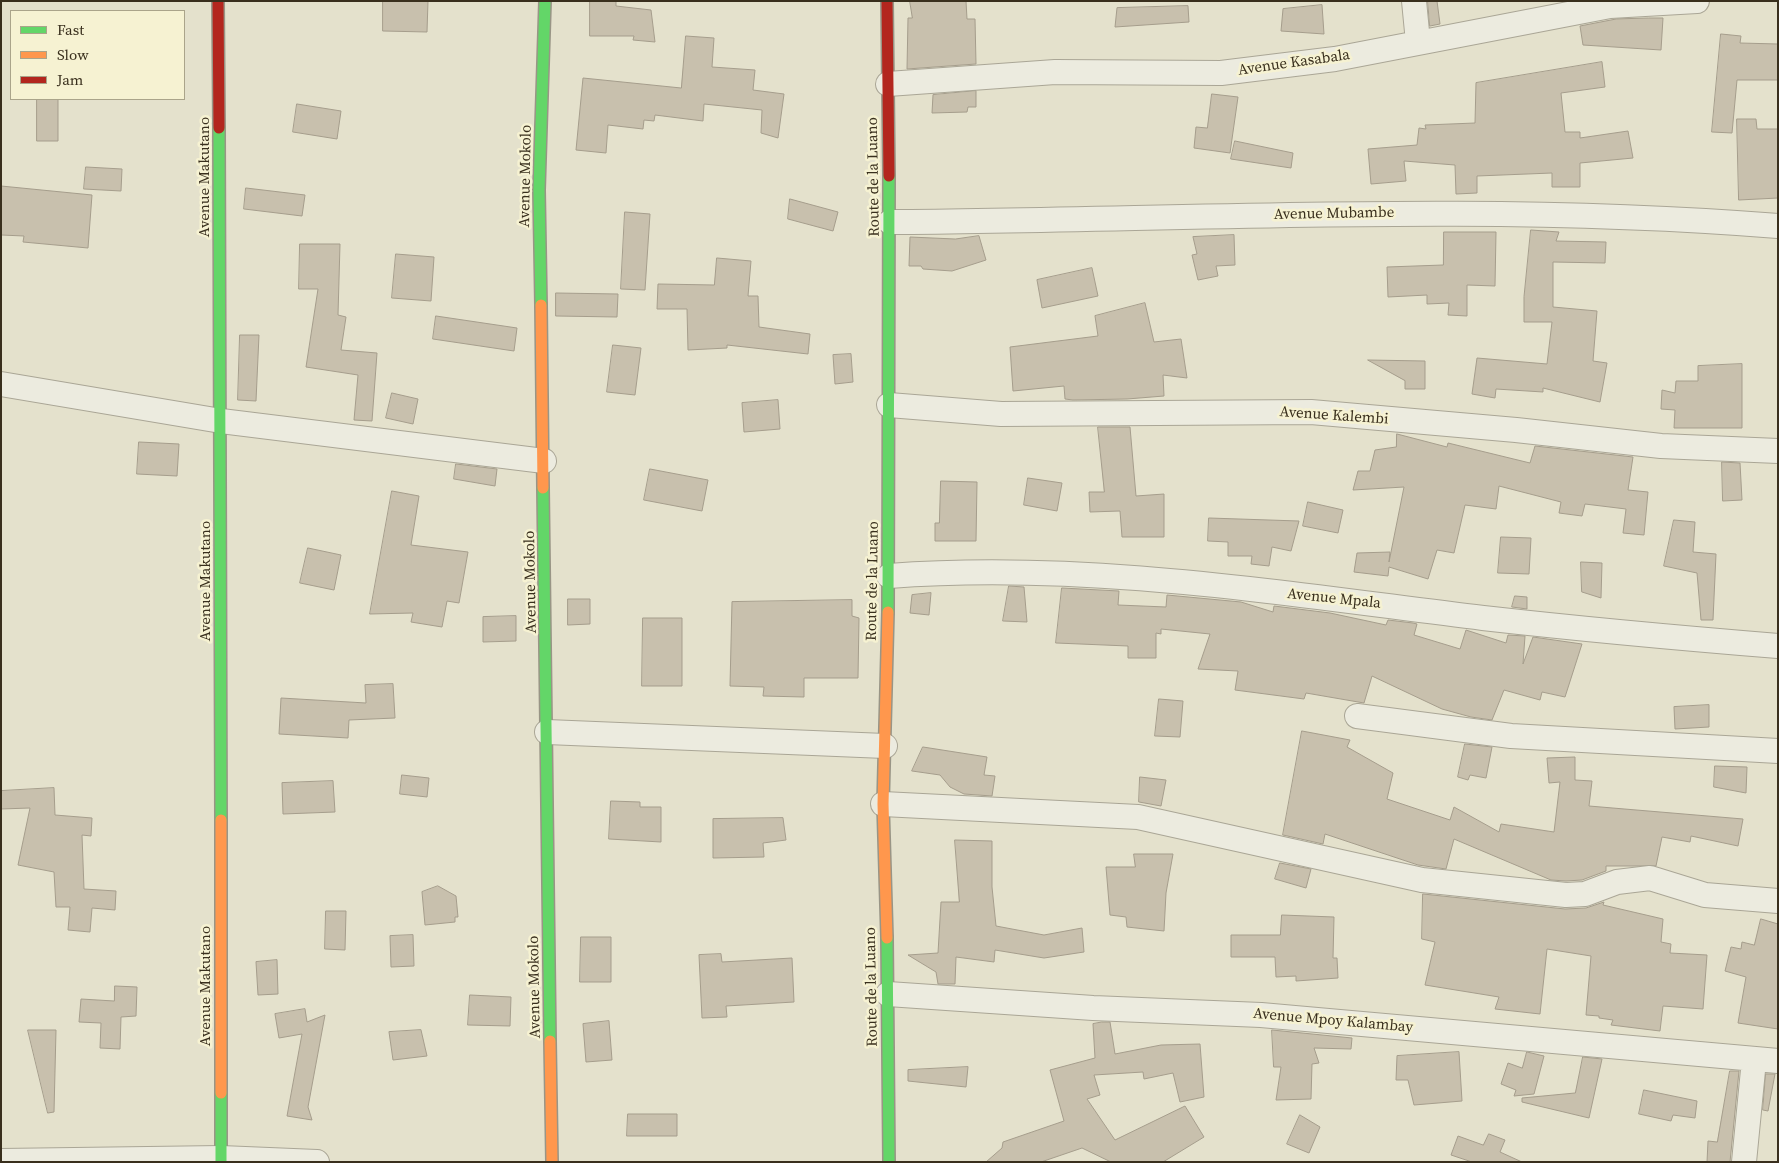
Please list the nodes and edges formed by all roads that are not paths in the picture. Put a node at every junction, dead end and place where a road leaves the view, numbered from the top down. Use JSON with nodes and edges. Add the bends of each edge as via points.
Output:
{"nodes":[{"id":1,"x":218,"y":1,"type":"edge"},
{"id":2,"x":545,"y":1,"type":"edge"},
{"id":3,"x":887,"y":1,"type":"edge"},
{"id":4,"x":1414,"y":1,"type":"edge"},
{"id":5,"x":1697,"y":1,"type":"edge"},
{"id":6,"x":1418,"y":42,"type":"junction"},
{"id":7,"x":888,"y":84,"type":"junction"},
{"id":8,"x":890,"y":222,"type":"junction"},
{"id":9,"x":1778,"y":226,"type":"edge"},
{"id":10,"x":1,"y":384,"type":"edge"},
{"id":11,"x":889,"y":405,"type":"junction"},
{"id":12,"x":221,"y":420,"type":"junction"},
{"id":13,"x":1778,"y":451,"type":"edge"},
{"id":14,"x":544,"y":461,"type":"junction"},
{"id":15,"x":889,"y":576,"type":"junction"},
{"id":16,"x":1778,"y":646,"type":"edge"},
{"id":17,"x":1358,"y":716,"type":"dead end"},
{"id":18,"x":547,"y":732,"type":"junction"},
{"id":19,"x":885,"y":746,"type":"junction"},
{"id":20,"x":1778,"y":752,"type":"edge"},
{"id":21,"x":883,"y":804,"type":"junction"},
{"id":22,"x":1778,"y":901,"type":"edge"},
{"id":23,"x":888,"y":994,"type":"junction"},
{"id":24,"x":1754,"y":1060,"type":"junction"},
{"id":25,"x":1778,"y":1061,"type":"edge"},
{"id":26,"x":221,"y":1160,"type":"edge"},
{"id":27,"x":1,"y":1161,"type":"edge"},
{"id":28,"x":317,"y":1162,"type":"edge"},
{"id":29,"x":552,"y":1162,"type":"edge"},
{"id":30,"x":889,"y":1162,"type":"edge"},
{"id":31,"x":1744,"y":1162,"type":"edge"}],
"edges":[{"from":1,"to":12,"type":"street","name":"Avenue Makutano"},
{"from":2,"to":14,"type":"street","name":"Avenue Mokolo","via":[[539,190]]},
{"from":3,"to":7,"type":"street","name":"Route de la Luano"},
{"from":4,"to":6,"type":"street"},
{"from":5,"to":6,"type":"street","name":"Avenue Kasabala","via":[[1610,6]]},
{"from":6,"to":7,"type":"street","name":"Avenue Kasabala","via":[[1335,59],[1222,73],[1055,72]]},
{"from":7,"to":8,"type":"street","name":"Route de la Luano"},
{"from":8,"to":9,"type":"street","name":"Avenue Mubambe","via":[[1442,213],[1670,217]]},
{"from":8,"to":11,"type":"street","name":"Route de la Luano"},
{"from":10,"to":12,"type":"street"},
{"from":11,"to":13,"type":"street","name":"Avenue Kalembi","via":[[1001,414],[1312,412],[1660,446]]},
{"from":11,"to":15,"type":"street","name":"Route de la Luano"},
{"from":12,"to":14,"type":"street"},
{"from":12,"to":26,"type":"street","name":"Avenue Makutano"},
{"from":14,"to":18,"type":"street","name":"Avenue Mokolo"},
{"from":15,"to":16,"type":"street","name":"Avenue Mpala","via":[[1004,572],[1125,578],[1358,601],[1633,634]]},
{"from":15,"to":19,"type":"street","name":"Route de la Luano"},
{"from":17,"to":20,"type":"street","via":[[1511,736]]},
{"from":18,"to":19,"type":"street"},
{"from":18,"to":29,"type":"street","name":"Avenue Mokolo"},
{"from":19,"to":21,"type":"street","name":"Route de la Luano"},
{"from":21,"to":22,"type":"street","via":[[1138,816],[1422,880],[1566,895],[1585,894],[1617,882],[1650,878],[1705,895]]},
{"from":21,"to":23,"type":"street","name":"Route de la Luano"},
{"from":23,"to":24,"type":"street","name":"Avenue Mpoy Kalambay","via":[[1261,1015]]},
{"from":23,"to":30,"type":"street","name":"Route de la Luano"},
{"from":24,"to":25,"type":"street","name":"Avenue Mpoy Kalambay"},
{"from":24,"to":31,"type":"street"},
{"from":26,"to":27,"type":"street"},
{"from":26,"to":28,"type":"street"}]}
